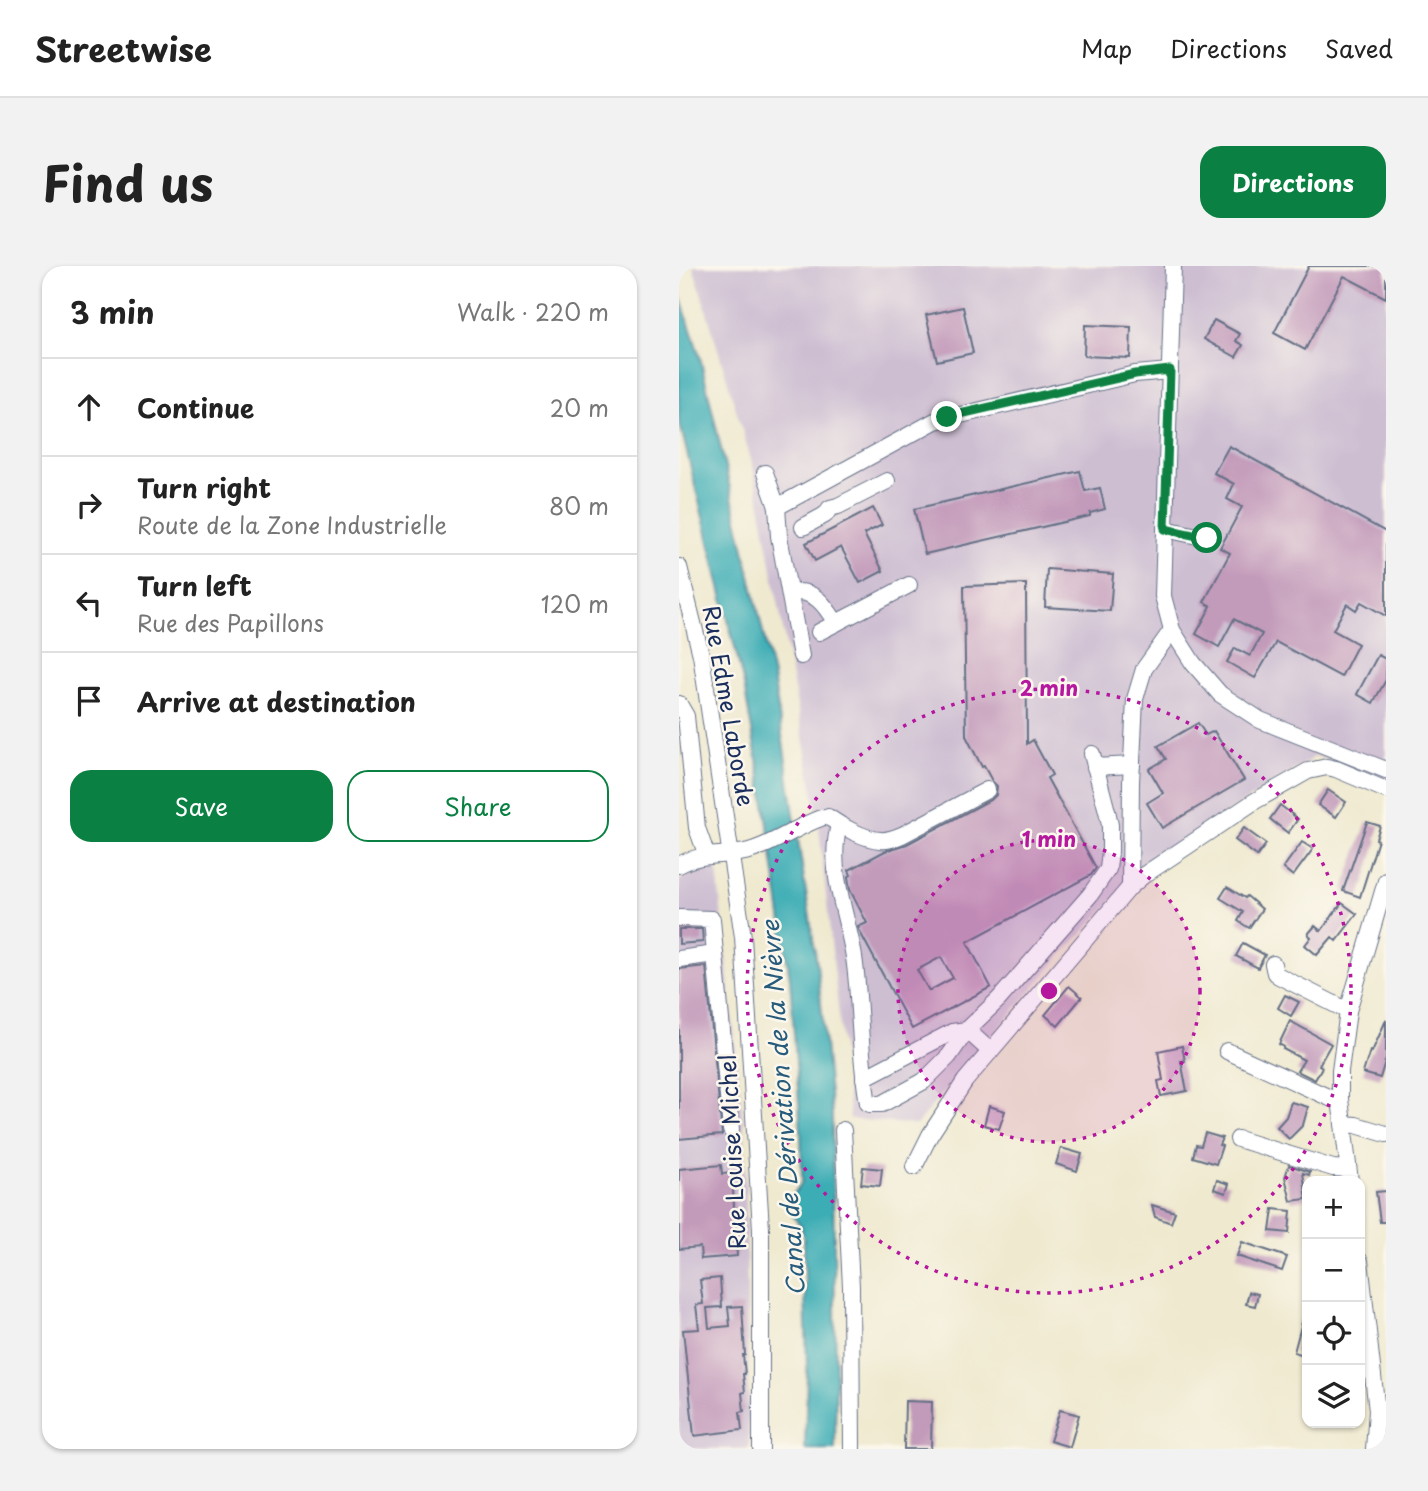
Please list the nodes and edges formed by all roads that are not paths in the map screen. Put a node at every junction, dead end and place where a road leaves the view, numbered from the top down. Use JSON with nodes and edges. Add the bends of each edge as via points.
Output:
{"nodes":[{"id":1,"x":1173,"y":266,"type":"edge"},
{"id":2,"x":1170,"y":370,"type":"junction"},
{"id":3,"x":765,"y":472,"type":"dead end"},
{"id":4,"x":887,"y":481,"type":"dead end"},
{"id":5,"x":819,"y":485,"type":"junction"},
{"id":6,"x":777,"y":507,"type":"junction"},
{"id":7,"x":830,"y":508,"type":"junction"},
{"id":8,"x":803,"y":527,"type":"dead end"},
{"id":9,"x":1165,"y":529,"type":"junction"},
{"id":10,"x":1207,"y":538,"type":"dead end"},
{"id":11,"x":679,"y":567,"type":"edge"},
{"id":12,"x":909,"y":585,"type":"dead end"},
{"id":13,"x":790,"y":593,"type":"junction"},
{"id":14,"x":836,"y":623,"type":"junction"},
{"id":15,"x":1172,"y":630,"type":"junction"},
{"id":16,"x":819,"y":632,"type":"dead end"},
{"id":17,"x":801,"y":656,"type":"dead end"},
{"id":18,"x":679,"y":704,"type":"edge"},
{"id":19,"x":1132,"y":765,"type":"junction"},
{"id":20,"x":1386,"y":770,"type":"edge"},
{"id":21,"x":987,"y":790,"type":"dead end"},
{"id":22,"x":1386,"y":790,"type":"edge"},
{"id":23,"x":824,"y":821,"type":"junction"},
{"id":24,"x":730,"y":853,"type":"junction"},
{"id":25,"x":707,"y":856,"type":"junction"},
{"id":26,"x":679,"y":865,"type":"edge"},
{"id":27,"x":1386,"y":881,"type":"edge"},
{"id":28,"x":1130,"y":887,"type":"junction"},
{"id":29,"x":679,"y":918,"type":"edge"},
{"id":30,"x":715,"y":954,"type":"junction"},
{"id":31,"x":679,"y":959,"type":"edge"},
{"id":32,"x":1273,"y":964,"type":"dead end"},
{"id":33,"x":1348,"y":1011,"type":"junction"},
{"id":34,"x":967,"y":1030,"type":"junction"},
{"id":35,"x":990,"y":1051,"type":"junction"},
{"id":36,"x":1227,"y":1051,"type":"dead end"},
{"id":37,"x":864,"y":1078,"type":"junction"},
{"id":38,"x":1340,"y":1099,"type":"junction"},
{"id":39,"x":1343,"y":1124,"type":"junction"},
{"id":40,"x":731,"y":1130,"type":"dead end"},
{"id":41,"x":843,"y":1130,"type":"dead end"},
{"id":42,"x":1386,"y":1133,"type":"edge"},
{"id":43,"x":1238,"y":1139,"type":"dead end"},
{"id":44,"x":914,"y":1167,"type":"dead end"},
{"id":45,"x":1349,"y":1175,"type":"edge"},
{"id":46,"x":1365,"y":1302,"type":"edge"},
{"id":47,"x":1379,"y":1443,"type":"edge"},
{"id":48,"x":761,"y":1449,"type":"edge"},
{"id":49,"x":852,"y":1449,"type":"edge"}],
"edges":[{"from":1,"to":2,"type":"street"},
{"from":2,"to":5,"type":"street","via":[[947,417]]},
{"from":2,"to":9,"type":"street"},
{"from":3,"to":6,"type":"street"},
{"from":4,"to":7,"type":"street"},
{"from":5,"to":6,"type":"street"},
{"from":5,"to":7,"type":"street"},
{"from":6,"to":13,"type":"street"},
{"from":7,"to":8,"type":"street"},
{"from":9,"to":10,"type":"street"},
{"from":9,"to":15,"type":"street","via":[[1163,596]]},
{"from":11,"to":24,"type":"street","name":"Rue Edme Laborde","via":[[701,655]]},
{"from":12,"to":14,"type":"street"},
{"from":13,"to":14,"type":"street","via":[[816,596]]},
{"from":13,"to":17,"type":"street"},
{"from":14,"to":16,"type":"street"},
{"from":15,"to":19,"type":"street","via":[[1144,669],[1135,699]]},
{"from":15,"to":20,"type":"street","via":[[1220,694],[1261,720]]},
{"from":18,"to":25,"type":"street","via":[[686,716],[697,828]]},
{"from":19,"to":28,"type":"street"},
{"from":19,"to":34,"type":"street","via":[[1093,760],[1110,825],[1108,869],[999,999]]},
{"from":21,"to":23,"type":"street","via":[[890,840],[876,840]]},
{"from":22,"to":28,"type":"street","via":[[1336,769],[1308,771],[1255,801]]},
{"from":23,"to":24,"type":"street","via":[[759,847]]},
{"from":23,"to":37,"type":"street","via":[[837,836],[837,882],[854,959]]},
{"from":24,"to":25,"type":"street"},
{"from":24,"to":48,"type":"street","name":"Rue Louise Michel","via":[[743,937],[761,1229]]},
{"from":25,"to":26,"type":"street"},
{"from":27,"to":33,"type":"street"},
{"from":28,"to":35,"type":"street"},
{"from":29,"to":30,"type":"street","via":[[712,919]]},
{"from":30,"to":31,"type":"street"},
{"from":30,"to":40,"type":"street"},
{"from":32,"to":33,"type":"street","via":[[1279,976]]},
{"from":33,"to":38,"type":"street","via":[[1339,1071]]},
{"from":34,"to":35,"type":"street"},
{"from":34,"to":37,"type":"street","via":[[947,1034]]},
{"from":34,"to":37,"type":"street","via":[[924,1081],[882,1104],[869,1103]]},
{"from":35,"to":44,"type":"street","via":[[965,1081]]},
{"from":36,"to":38,"type":"street"},
{"from":38,"to":39,"type":"street"},
{"from":39,"to":42,"type":"street"},
{"from":39,"to":45,"type":"street"},
{"from":41,"to":49,"type":"street","via":[[851,1287]]},
{"from":43,"to":45,"type":"street"},
{"from":46,"to":47,"type":"street"}]}
